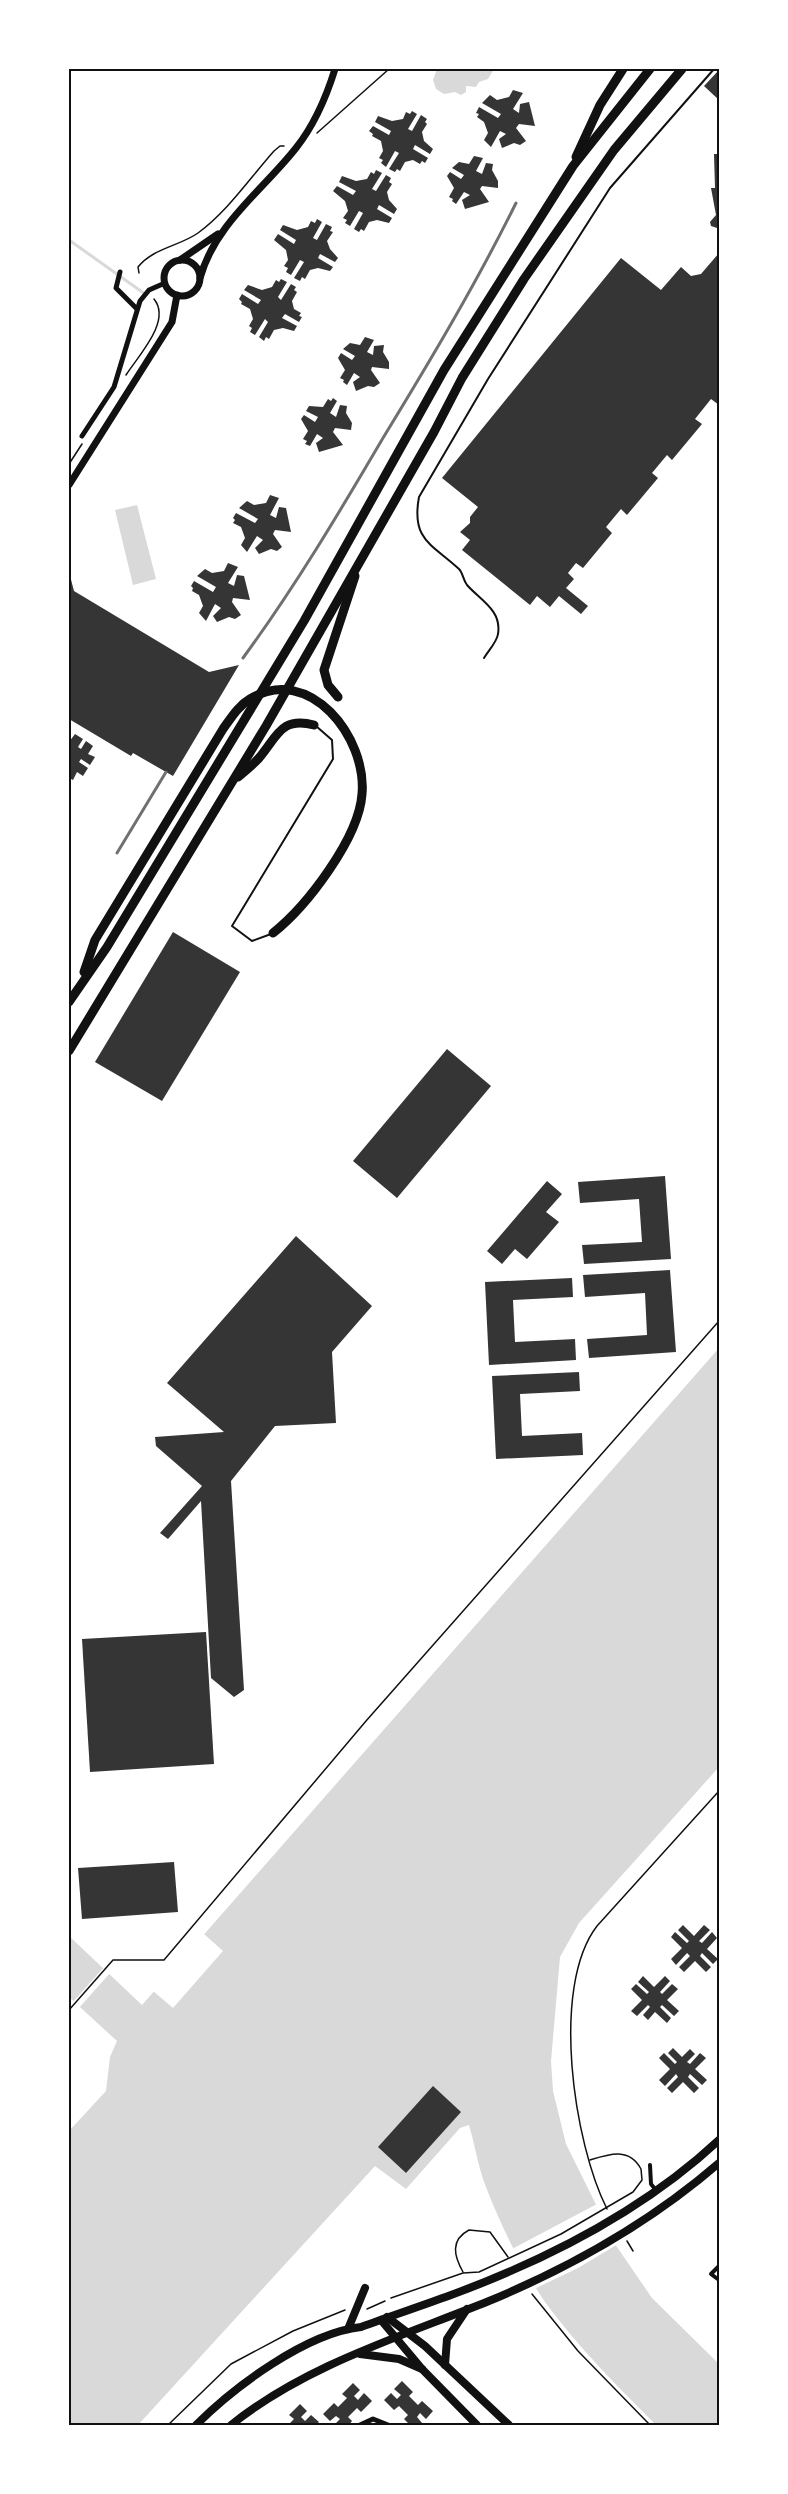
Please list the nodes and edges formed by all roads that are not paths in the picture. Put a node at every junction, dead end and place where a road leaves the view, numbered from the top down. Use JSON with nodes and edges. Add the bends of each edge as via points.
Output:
{"nodes":[{"id":1,"x":335,"y":69,"type":"edge"},
{"id":2,"x":623,"y":69,"type":"edge"},
{"id":3,"x":650,"y":69,"type":"edge"},
{"id":4,"x":682,"y":69,"type":"edge"},
{"id":5,"x":714,"y":69,"type":"edge"},
{"id":6,"x":573,"y":166,"type":"junction"},
{"id":7,"x":224,"y":229,"type":"junction"},
{"id":8,"x":178,"y":261,"type":"junction"},
{"id":9,"x":120,"y":272,"type":"dead end"},
{"id":10,"x":200,"y":278,"type":"junction"},
{"id":11,"x":165,"y":283,"type":"junction"},
{"id":12,"x":177,"y":295,"type":"junction"},
{"id":13,"x":137,"y":309,"type":"junction"},
{"id":14,"x":82,"y":436,"type":"dead end"},
{"id":15,"x":69,"y":485,"type":"edge"},
{"id":16,"x":357,"y":568,"type":"junction"},
{"id":17,"x":484,"y":658,"type":"dead end"},
{"id":18,"x":338,"y":697,"type":"dead end"},
{"id":19,"x":314,"y":725,"type":"joint"},
{"id":20,"x":233,"y":782,"type":"junction"},
{"id":21,"x":273,"y":933,"type":"joint"},
{"id":22,"x":81,"y":983,"type":"junction"},
{"id":23,"x":69,"y":1002,"type":"edge"},
{"id":24,"x":69,"y":1051,"type":"edge"},
{"id":25,"x":719,"y":2140,"type":"edge"},
{"id":26,"x":719,"y":2163,"type":"edge"},
{"id":27,"x":650,"y":2165,"type":"dead end"},
{"id":28,"x":655,"y":2190,"type":"junction"},
{"id":29,"x":719,"y":2266,"type":"edge"},
{"id":30,"x":719,"y":2280,"type":"edge"},
{"id":31,"x":365,"y":2288,"type":"dead end"},
{"id":32,"x":469,"y":2308,"type":"junction"},
{"id":33,"x":384,"y":2318,"type":"junction"},
{"id":34,"x":348,"y":2329,"type":"junction"},
{"id":35,"x":408,"y":2332,"type":"junction"},
{"id":36,"x":394,"y":2338,"type":"junction"},
{"id":37,"x":356,"y":2354,"type":"junction"},
{"id":38,"x":445,"y":2365,"type":"junction"},
{"id":39,"x":422,"y":2369,"type":"junction"},
{"id":40,"x":196,"y":2425,"type":"edge"},
{"id":41,"x":231,"y":2425,"type":"edge"},
{"id":42,"x":360,"y":2425,"type":"edge"},
{"id":43,"x":388,"y":2425,"type":"edge"},
{"id":44,"x":477,"y":2425,"type":"edge"},
{"id":45,"x":508,"y":2425,"type":"edge"}],
"edges":[{"from":1,"to":7,"type":"street","via":[[312,125]]},
{"from":2,"to":6,"type":"highway","via":[[600,105]]},
{"from":3,"to":6,"type":"highway"},
{"from":4,"to":16,"type":"highway","via":[[614,150],[524,279],[462,378]]},
{"from":5,"to":17,"type":"lane","via":[[610,188],[488,379],[419,497],[419,530],[438,553],[461,570],[466,584],[496,616],[498,636]]},
{"from":6,"to":22,"type":"highway","via":[[444,370],[304,621],[108,946]]},
{"from":7,"to":8,"type":"street"},
{"from":7,"to":10,"type":"street","via":[[207,256]]},
{"from":8,"to":10,"type":"street","via":[[193,264]]},
{"from":8,"to":11,"type":"street","via":[[168,267]]},
{"from":9,"to":13,"type":"street","via":[[116,288]]},
{"from":10,"to":12,"type":"street","via":[[193,292]]},
{"from":11,"to":12,"type":"street"},
{"from":11,"to":13,"type":"street","via":[[149,290]]},
{"from":12,"to":15,"type":"street","via":[[172,322]]},
{"from":13,"to":14,"type":"street","via":[[114,387]]},
{"from":16,"to":18,"type":"highway","via":[[324,670],[328,685]]},
{"from":16,"to":20,"type":"highway"},
{"from":19,"to":20,"type":"highway","via":[[291,723],[281,728],[258,759]]},
{"from":19,"to":21,"type":"lane","via":[[332,740],[333,759],[232,926],[252,941]]},
{"from":20,"to":24,"type":"highway"},
{"from":21,"to":22,"type":"highway","via":[[293,916],[342,850],[353,831],[363,785],[355,748],[341,724],[308,696],[288,690],[274,690],[245,702],[223,729],[95,940]]},
{"from":22,"to":23,"type":"highway"},
{"from":25,"to":28,"type":"main road"},
{"from":26,"to":32,"type":"main road","via":[[696,2184],[624,2232],[520,2287]]},
{"from":27,"to":28,"type":"street"},
{"from":28,"to":33,"type":"main road","via":[[567,2244],[451,2296]]},
{"from":29,"to":30,"type":"street","via":[[711,2274]]},
{"from":31,"to":34,"type":"main road"},
{"from":32,"to":35,"type":"main road"},
{"from":32,"to":38,"type":"main road","via":[[447,2339]]},
{"from":33,"to":34,"type":"main road"},
{"from":33,"to":35,"type":"main road"},
{"from":33,"to":36,"type":"main road"},
{"from":34,"to":40,"type":"main road","via":[[283,2358],[239,2387]]},
{"from":35,"to":36,"type":"main road"},
{"from":35,"to":38,"type":"main road"},
{"from":36,"to":37,"type":"main road"},
{"from":36,"to":39,"type":"main road"},
{"from":37,"to":39,"type":"main road","via":[[399,2359]]},
{"from":37,"to":41,"type":"main road","via":[[292,2384]]},
{"from":38,"to":45,"type":"main road"},
{"from":39,"to":44,"type":"main road"},
{"from":42,"to":43,"type":"street","via":[[373,2420]]}]}
